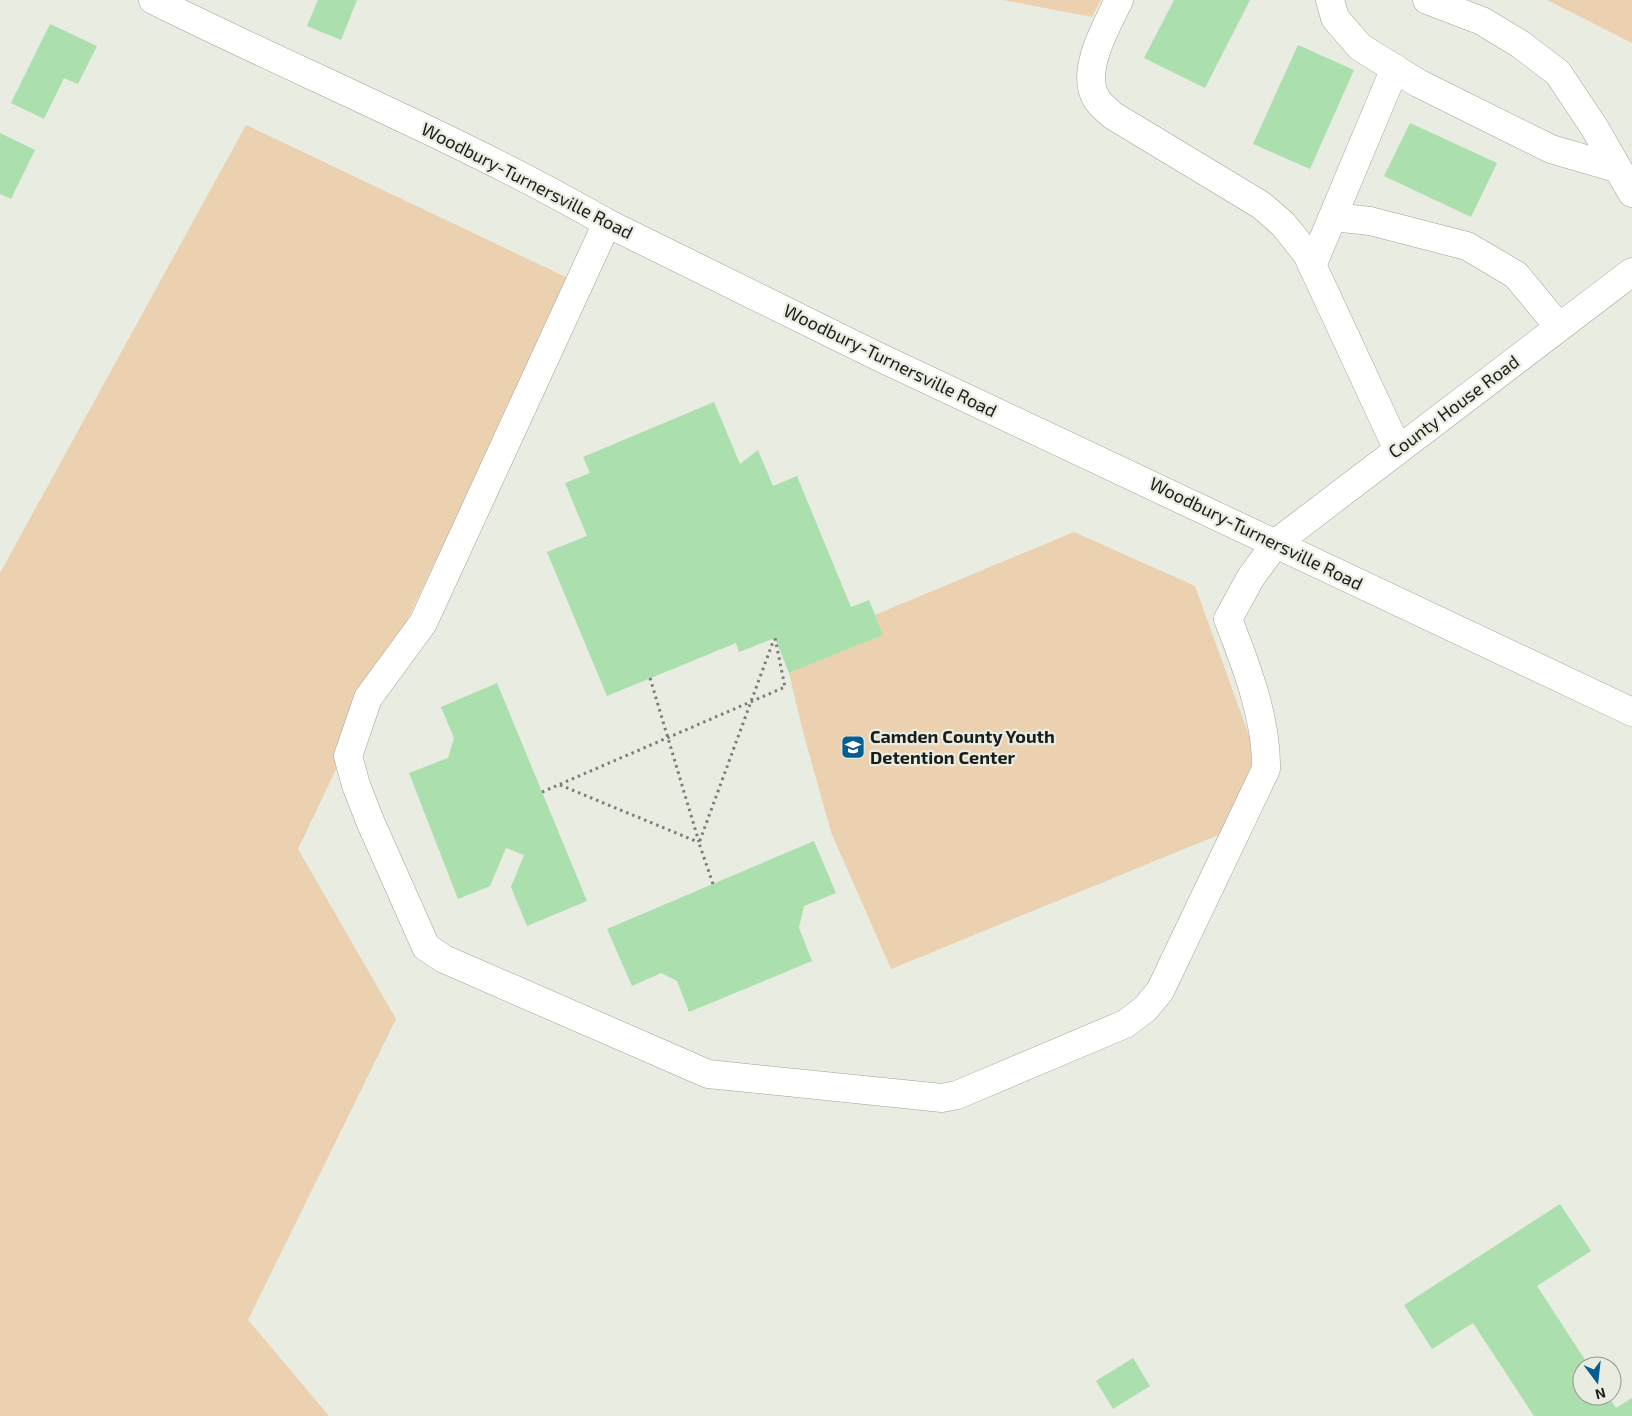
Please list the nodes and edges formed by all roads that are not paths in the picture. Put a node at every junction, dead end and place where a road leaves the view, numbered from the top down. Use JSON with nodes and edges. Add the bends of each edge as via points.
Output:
{"nodes":[{"id":1,"x":152,"y":0,"type":"edge"},
{"id":2,"x":1119,"y":0,"type":"edge"},
{"id":3,"x":1330,"y":0,"type":"edge"},
{"id":4,"x":1427,"y":0,"type":"edge"},
{"id":5,"x":1394,"y":68,"type":"junction"},
{"id":6,"x":1616,"y":168,"type":"junction"},
{"id":7,"x":1632,"y":193,"type":"edge"},
{"id":8,"x":1333,"y":217,"type":"junction"},
{"id":9,"x":607,"y":223,"type":"junction"},
{"id":10,"x":1312,"y":266,"type":"junction"},
{"id":11,"x":1632,"y":272,"type":"edge"},
{"id":12,"x":1559,"y":328,"type":"junction"},
{"id":13,"x":1398,"y":450,"type":"junction"},
{"id":14,"x":1276,"y":542,"type":"junction"},
{"id":15,"x":1632,"y":712,"type":"edge"}],
"edges":[{"from":1,"to":9,"type":"main road","name":"Woodbury-Turnersville Road","via":[[364,98]]},
{"from":2,"to":10,"type":"main road","via":[[1099,42],[1092,66],[1091,82],[1096,98],[1112,115],[1261,205],[1283,224],[1307,254]]},
{"from":3,"to":5,"type":"main road","via":[[1335,18],[1360,47]]},
{"from":4,"to":6,"type":"main road","via":[[1482,21],[1558,73],[1594,127]]},
{"from":5,"to":6,"type":"main road","via":[[1551,149]]},
{"from":5,"to":8,"type":"main road"},
{"from":6,"to":7,"type":"main road"},
{"from":8,"to":10,"type":"main road"},
{"from":8,"to":12,"type":"main road","via":[[1370,221],[1467,246],[1516,275]]},
{"from":9,"to":14,"type":"main road","name":"Woodbury-Turnersville Road","via":[[877,356]]},
{"from":9,"to":14,"type":"main road","name":"County House Road","via":[[423,623],[368,698],[348,756],[370,821],[426,947],[444,958],[708,1074],[942,1098],[957,1095],[1126,1024],[1160,991],[1266,769],[1267,751],[1262,727],[1228,619],[1251,577]]},
{"from":10,"to":13,"type":"main road"},
{"from":11,"to":12,"type":"main road","name":"County House Road"},
{"from":12,"to":13,"type":"main road","name":"County House Road"},
{"from":13,"to":14,"type":"main road","name":"County House Road"},
{"from":14,"to":15,"type":"main road","name":"Woodbury-Turnersville Road","via":[[1416,612]]}]}
